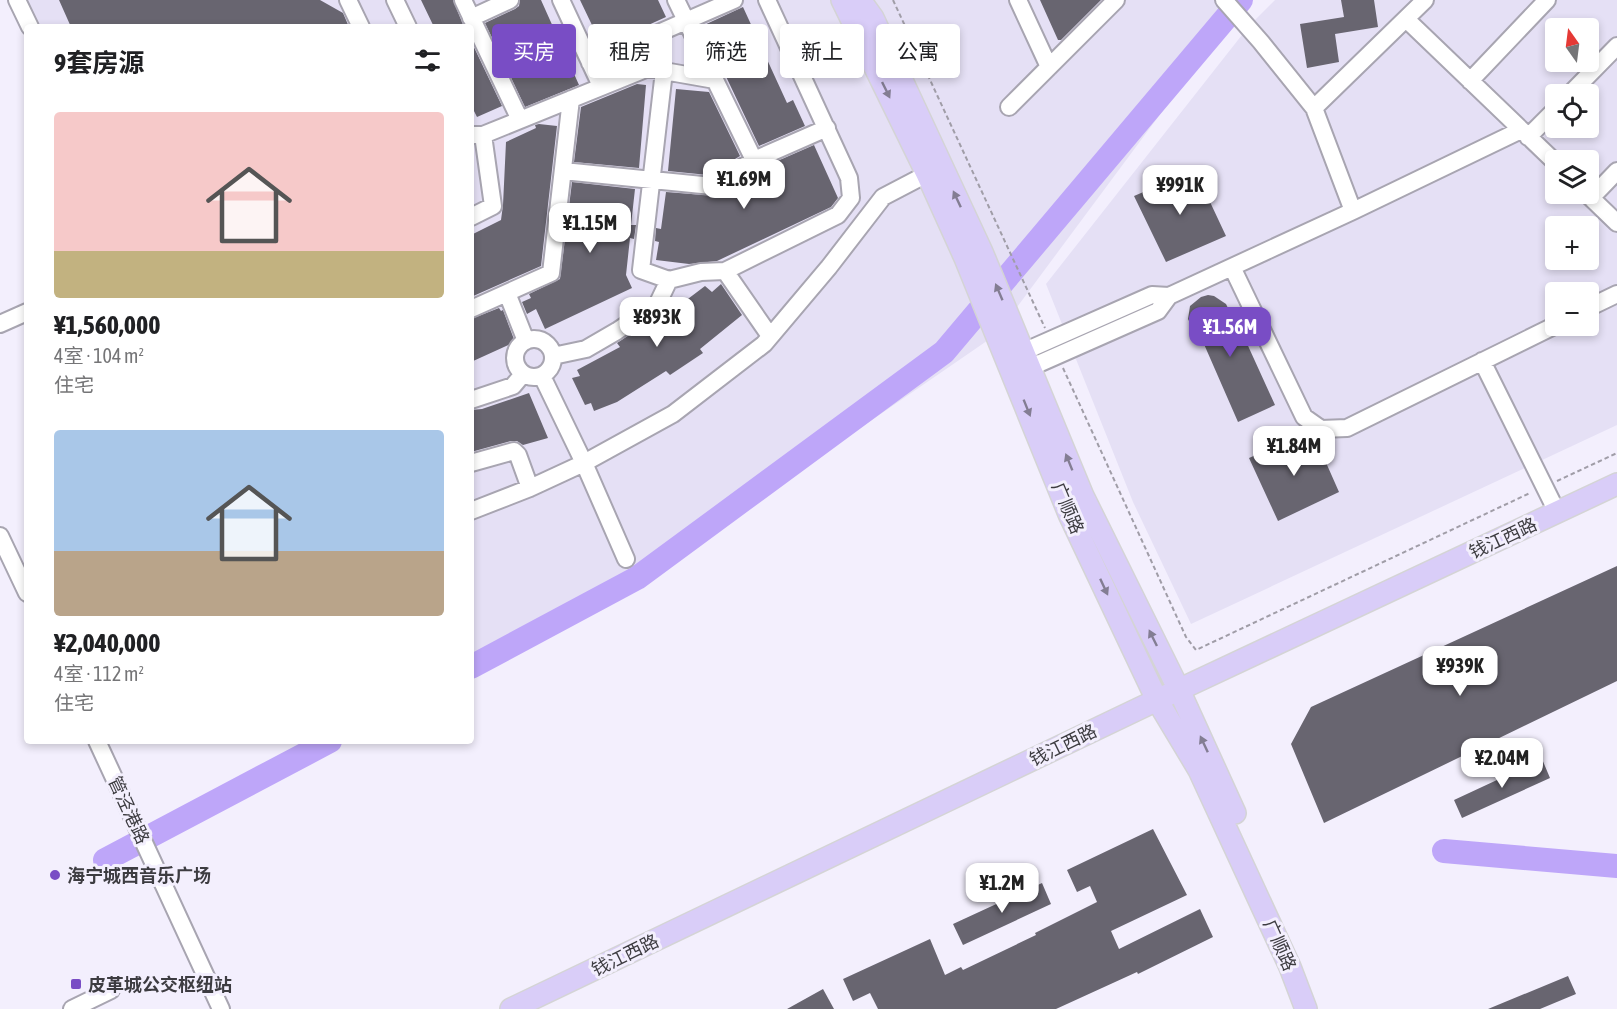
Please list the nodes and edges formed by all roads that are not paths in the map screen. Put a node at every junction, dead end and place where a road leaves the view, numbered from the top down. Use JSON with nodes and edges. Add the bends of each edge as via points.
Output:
{"nodes":[{"id":1,"x":17,"y":0,"type":"edge"},
{"id":2,"x":348,"y":0,"type":"edge"},
{"id":3,"x":395,"y":0,"type":"edge"},
{"id":4,"x":463,"y":0,"type":"edge"},
{"id":5,"x":510,"y":0,"type":"edge"},
{"id":6,"x":561,"y":0,"type":"edge"},
{"id":7,"x":676,"y":0,"type":"edge"},
{"id":8,"x":734,"y":0,"type":"edge"},
{"id":9,"x":767,"y":0,"type":"edge"},
{"id":10,"x":842,"y":0,"type":"edge"},
{"id":11,"x":860,"y":0,"type":"edge"},
{"id":12,"x":1018,"y":0,"type":"edge"},
{"id":13,"x":1116,"y":0,"type":"edge"},
{"id":14,"x":1224,"y":0,"type":"edge"},
{"id":15,"x":1425,"y":0,"type":"edge"},
{"id":16,"x":1546,"y":0,"type":"edge"},
{"id":17,"x":471,"y":18,"type":"junction"},
{"id":18,"x":1406,"y":19,"type":"junction"},
{"id":19,"x":687,"y":22,"type":"junction"},
{"id":20,"x":29,"y":24,"type":"edge"},
{"id":21,"x":360,"y":24,"type":"edge"},
{"id":22,"x":407,"y":24,"type":"edge"},
{"id":23,"x":474,"y":24,"type":"edge"},
{"id":24,"x":474,"y":24,"type":"edge"},
{"id":25,"x":672,"y":28,"type":"edge"},
{"id":26,"x":1617,"y":46,"type":"edge"},
{"id":27,"x":588,"y":59,"type":"edge"},
{"id":28,"x":1049,"y":67,"type":"junction"},
{"id":29,"x":672,"y":72,"type":"edge"},
{"id":30,"x":597,"y":78,"type":"edge"},
{"id":31,"x":622,"y":78,"type":"edge"},
{"id":32,"x":663,"y":78,"type":"edge"},
{"id":33,"x":715,"y":80,"type":"junction"},
{"id":34,"x":1470,"y":81,"type":"junction"},
{"id":35,"x":1580,"y":84,"type":"edge"},
{"id":36,"x":601,"y":86,"type":"junction"},
{"id":37,"x":571,"y":99,"type":"junction"},
{"id":38,"x":1010,"y":107,"type":"dead end"},
{"id":39,"x":1314,"y":108,"type":"junction"},
{"id":40,"x":1545,"y":118,"type":"edge"},
{"id":41,"x":520,"y":120,"type":"junction"},
{"id":42,"x":827,"y":128,"type":"junction"},
{"id":43,"x":1525,"y":134,"type":"junction"},
{"id":44,"x":477,"y":135,"type":"edge"},
{"id":45,"x":1545,"y":153,"type":"edge"},
{"id":46,"x":754,"y":160,"type":"junction"},
{"id":47,"x":563,"y":171,"type":"junction"},
{"id":48,"x":1617,"y":171,"type":"edge"},
{"id":49,"x":927,"y":174,"type":"junction"},
{"id":50,"x":651,"y":181,"type":"junction"},
{"id":51,"x":1599,"y":187,"type":"edge"},
{"id":52,"x":1597,"y":204,"type":"edge"},
{"id":53,"x":1353,"y":211,"type":"junction"},
{"id":54,"x":474,"y":216,"type":"edge"},
{"id":55,"x":1617,"y":223,"type":"edge"},
{"id":56,"x":974,"y":255,"type":"junction"},
{"id":57,"x":1232,"y":267,"type":"junction"},
{"id":58,"x":725,"y":271,"type":"junction"},
{"id":59,"x":669,"y":280,"type":"junction"},
{"id":60,"x":507,"y":293,"type":"junction"},
{"id":61,"x":1617,"y":294,"type":"edge"},
{"id":62,"x":1599,"y":303,"type":"edge"},
{"id":63,"x":474,"y":308,"type":"edge"},
{"id":64,"x":24,"y":313,"type":"edge"},
{"id":65,"x":0,"y":324,"type":"edge"},
{"id":66,"x":1545,"y":330,"type":"edge"},
{"id":67,"x":770,"y":336,"type":"junction"},
{"id":68,"x":526,"y":341,"type":"junction"},
{"id":69,"x":1015,"y":353,"type":"junction"},
{"id":70,"x":553,"y":356,"type":"junction"},
{"id":71,"x":1482,"y":361,"type":"junction"},
{"id":72,"x":523,"y":374,"type":"junction"},
{"id":73,"x":542,"y":376,"type":"junction"},
{"id":74,"x":474,"y":399,"type":"edge"},
{"id":75,"x":474,"y":462,"type":"edge"},
{"id":76,"x":584,"y":463,"type":"junction"},
{"id":77,"x":1617,"y":484,"type":"edge"},
{"id":78,"x":530,"y":488,"type":"junction"},
{"id":79,"x":474,"y":510,"type":"edge"},
{"id":80,"x":1557,"y":512,"type":"junction"},
{"id":81,"x":0,"y":536,"type":"edge"},
{"id":82,"x":626,"y":559,"type":"dead end"},
{"id":83,"x":24,"y":587,"type":"edge"},
{"id":84,"x":1179,"y":690,"type":"junction"},
{"id":85,"x":1157,"y":700,"type":"junction"},
{"id":86,"x":98,"y":744,"type":"edge"},
{"id":87,"x":111,"y":990,"type":"dead end"},
{"id":88,"x":72,"y":1009,"type":"edge"},
{"id":89,"x":221,"y":1009,"type":"edge"},
{"id":90,"x":511,"y":1009,"type":"edge"},
{"id":91,"x":1306,"y":1009,"type":"edge"},
{"id":92,"x":1321,"y":1009,"type":"edge"}],
"edges":[{"from":1,"to":20,"type":"street"},
{"from":2,"to":21,"type":"street"},
{"from":3,"to":22,"type":"street"},
{"from":4,"to":17,"type":"street"},
{"from":5,"to":17,"type":"street"},
{"from":6,"to":27,"type":"street"},
{"from":7,"to":19,"type":"street"},
{"from":8,"to":19,"type":"street"},
{"from":9,"to":42,"type":"street"},
{"from":10,"to":49,"type":"main road","name":"广顺路","one_way":true},
{"from":56,"to":11,"type":"main road","name":"广顺路","one_way":true,"via":[[873,18]]},
{"from":12,"to":28,"type":"street"},
{"from":13,"to":28,"type":"street"},
{"from":14,"to":39,"type":"street"},
{"from":15,"to":18,"type":"street"},
{"from":16,"to":34,"type":"street"},
{"from":17,"to":23,"type":"street"},
{"from":18,"to":34,"type":"street"},
{"from":18,"to":39,"type":"street"},
{"from":19,"to":25,"type":"street"},
{"from":19,"to":33,"type":"street"},
{"from":24,"to":41,"type":"street"},
{"from":26,"to":35,"type":"street"},
{"from":28,"to":38,"type":"street"},
{"from":29,"to":33,"type":"street"},
{"from":30,"to":36,"type":"street"},
{"from":31,"to":36,"type":"street"},
{"from":32,"to":50,"type":"street"},
{"from":33,"to":46,"type":"street"},
{"from":34,"to":43,"type":"street"},
{"from":36,"to":37,"type":"street"},
{"from":37,"to":41,"type":"street"},
{"from":37,"to":47,"type":"street"},
{"from":39,"to":53,"type":"street"},
{"from":40,"to":43,"type":"street"},
{"from":41,"to":44,"type":"street"},
{"from":42,"to":46,"type":"street"},
{"from":42,"to":58,"type":"street","via":[[849,178],[851,198],[838,215]]},
{"from":43,"to":45,"type":"street"},
{"from":43,"to":53,"type":"street"},
{"from":44,"to":54,"type":"street","via":[[493,206]]},
{"from":46,"to":50,"type":"street","via":[[712,186]]},
{"from":47,"to":50,"type":"street"},
{"from":47,"to":60,"type":"street","via":[[551,273]]},
{"from":48,"to":51,"type":"street"},
{"from":49,"to":56,"type":"main road","name":"广顺路"},
{"from":49,"to":67,"type":"street","via":[[883,197]]},
{"from":50,"to":59,"type":"street","via":[[641,270]]},
{"from":52,"to":55,"type":"street"},
{"from":53,"to":57,"type":"street"},
{"from":56,"to":69,"type":"main road","name":"广顺路"},
{"from":57,"to":69,"type":"street","via":[[1169,296],[1152,295],[1054,348]]},
{"from":57,"to":71,"type":"street","via":[[1304,417],[1321,429],[1347,428]]},
{"from":58,"to":59,"type":"street"},
{"from":58,"to":67,"type":"street"},
{"from":59,"to":70,"type":"street","via":[[658,303],[617,331],[586,349]]},
{"from":60,"to":63,"type":"street"},
{"from":60,"to":68,"type":"street"},
{"from":61,"to":62,"type":"street"},
{"from":64,"to":65,"type":"street"},
{"from":66,"to":71,"type":"street"},
{"from":67,"to":76,"type":"street","via":[[674,414]]},
{"from":68,"to":70,"type":"street","via":[[538,339],[548,345]]},
{"from":68,"to":72,"type":"street","via":[[515,356]]},
{"from":84,"to":69,"type":"main road","name":"广顺路","one_way":true},
{"from":69,"to":85,"type":"main road","name":"广顺路","one_way":true,"via":[[1069,514]]},
{"from":70,"to":73,"type":"street","via":[[550,368]]},
{"from":71,"to":80,"type":"street"},
{"from":72,"to":73,"type":"street"},
{"from":72,"to":74,"type":"street","via":[[513,386]]},
{"from":73,"to":76,"type":"street"},
{"from":75,"to":78,"type":"street","via":[[514,451],[519,455]]},
{"from":76,"to":78,"type":"street"},
{"from":76,"to":82,"type":"street"},
{"from":77,"to":80,"type":"main road","name":"钱江西路"},
{"from":78,"to":79,"type":"street"},
{"from":80,"to":84,"type":"main road","name":"钱江西路"},
{"from":81,"to":83,"type":"street"},
{"from":84,"to":85,"type":"main road","name":"钱江西路"},
{"from":92,"to":84,"type":"main road","name":"广顺路","one_way":true},
{"from":85,"to":90,"type":"main road","name":"钱江西路"},
{"from":85,"to":91,"type":"main road","name":"广顺路","via":[[1199,770]]},
{"from":86,"to":89,"type":"street","name":"管泾港路"},
{"from":87,"to":88,"type":"street"}]}
